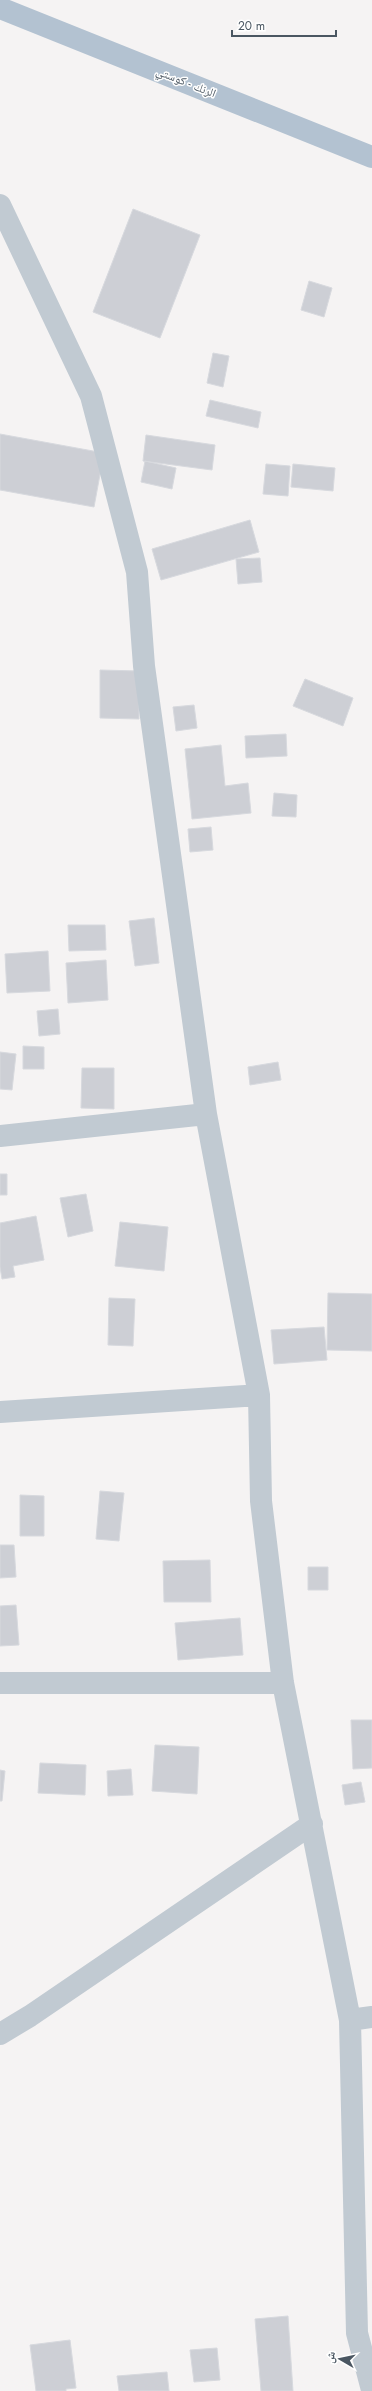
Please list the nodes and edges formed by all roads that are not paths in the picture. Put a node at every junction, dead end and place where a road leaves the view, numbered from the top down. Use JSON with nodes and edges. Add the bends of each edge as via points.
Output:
{"nodes":[{"id":1,"x":0,"y":8,"type":"edge"},
{"id":2,"x":372,"y":157,"type":"edge"},
{"id":3,"x":0,"y":205,"type":"edge"},
{"id":4,"x":206,"y":1114,"type":"junction"},
{"id":5,"x":0,"y":1136,"type":"edge"},
{"id":6,"x":259,"y":1395,"type":"junction"},
{"id":7,"x":0,"y":1412,"type":"edge"},
{"id":8,"x":0,"y":1683,"type":"edge"},
{"id":9,"x":283,"y":1683,"type":"junction"},
{"id":10,"x":312,"y":1824,"type":"junction"},
{"id":11,"x":372,"y":2017,"type":"edge"},
{"id":12,"x":350,"y":2020,"type":"junction"},
{"id":13,"x":0,"y":2034,"type":"edge"},
{"id":14,"x":372,"y":2390,"type":"edge"}],
"edges":[{"from":1,"to":2,"type":"main road","name":"الرنك - كوستي"},
{"from":3,"to":4,"type":"street","via":[[91,396],[137,572],[144,666]]},
{"from":4,"to":5,"type":"street"},
{"from":4,"to":6,"type":"street"},
{"from":6,"to":7,"type":"street"},
{"from":6,"to":9,"type":"street","via":[[261,1501]]},
{"from":8,"to":9,"type":"street"},
{"from":9,"to":10,"type":"street"},
{"from":10,"to":12,"type":"street"},
{"from":10,"to":13,"type":"street"},
{"from":11,"to":12,"type":"street"},
{"from":12,"to":14,"type":"street","via":[[357,2333]]}]}
